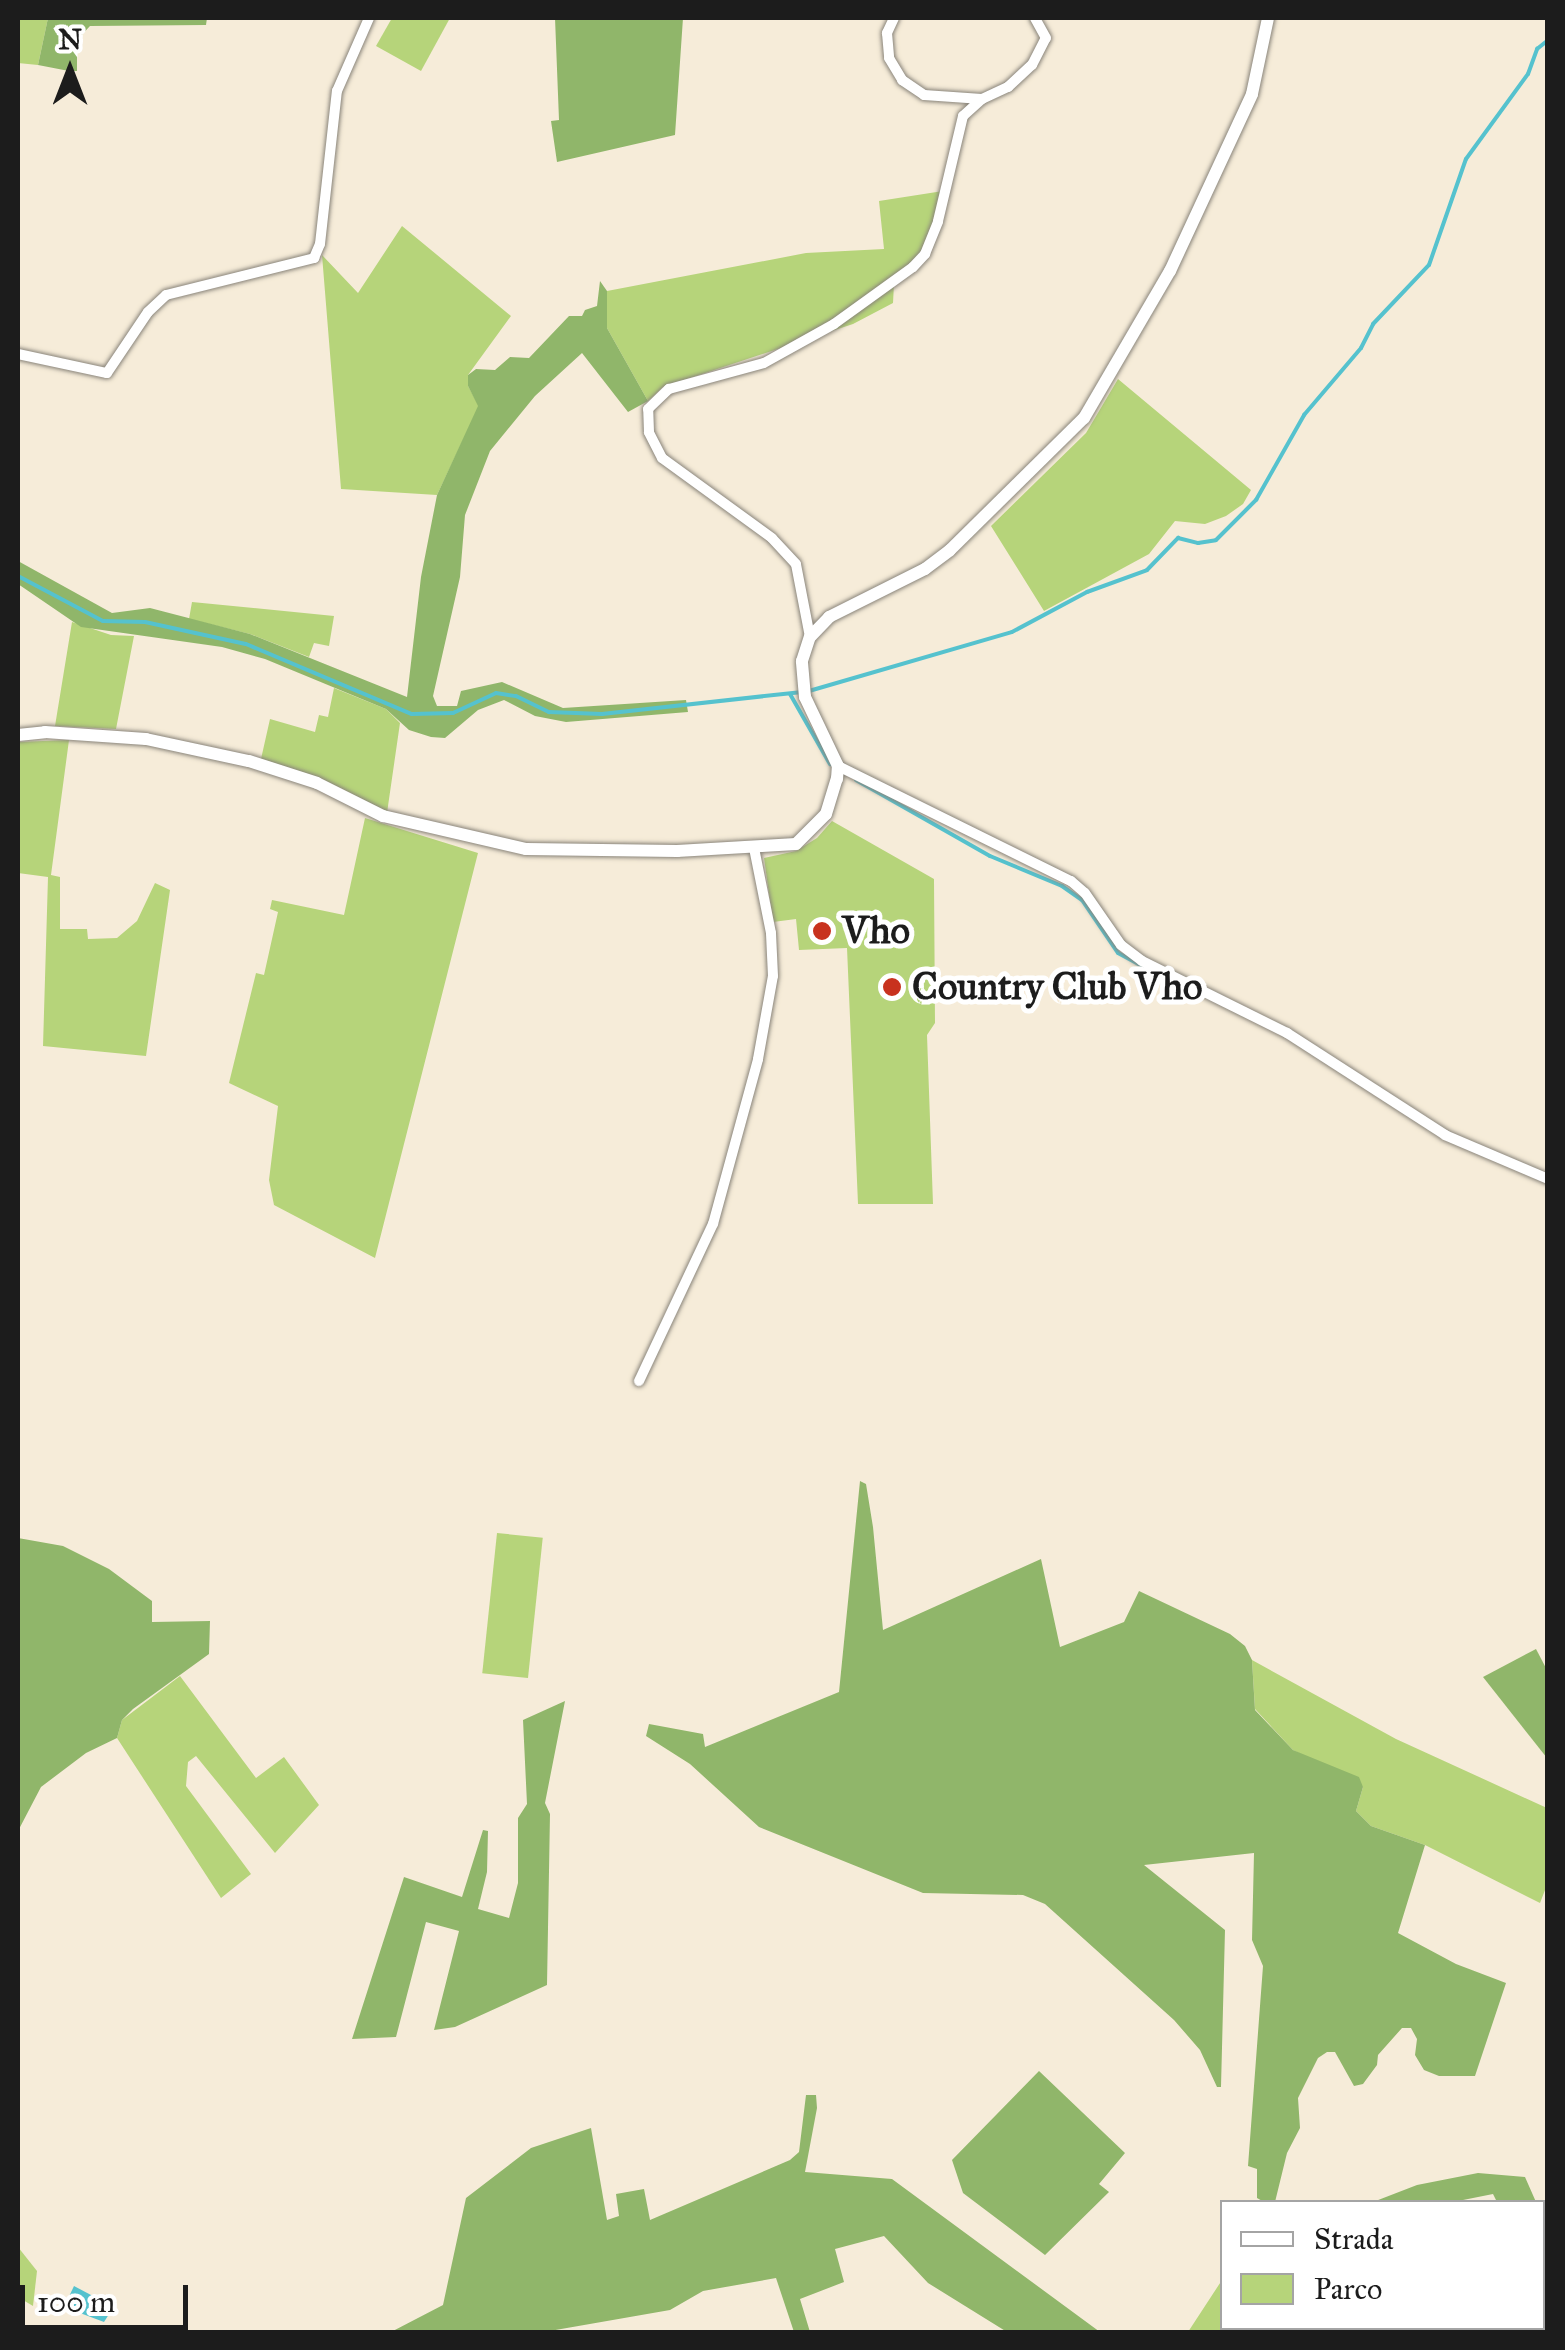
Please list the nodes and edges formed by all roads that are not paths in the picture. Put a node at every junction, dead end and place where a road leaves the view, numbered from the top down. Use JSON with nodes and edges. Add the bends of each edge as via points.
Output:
{"nodes":[{"id":1,"x":369,"y":18,"type":"edge"},
{"id":2,"x":894,"y":18,"type":"edge"},
{"id":3,"x":1036,"y":18,"type":"edge"},
{"id":4,"x":1268,"y":18,"type":"edge"},
{"id":5,"x":982,"y":99,"type":"junction"},
{"id":6,"x":18,"y":354,"type":"edge"},
{"id":7,"x":810,"y":637,"type":"junction"},
{"id":8,"x":18,"y":736,"type":"edge"},
{"id":9,"x":838,"y":766,"type":"junction"},
{"id":10,"x":754,"y":848,"type":"junction"},
{"id":11,"x":1548,"y":1179,"type":"edge"},
{"id":12,"x":638,"y":1381,"type":"dead end"}],
"edges":[{"from":1,"to":6,"type":"street","via":[[337,90],[314,258],[166,295],[108,373]]},
{"from":2,"to":5,"type":"street","via":[[887,33],[890,58],[902,80],[924,95]]},
{"from":3,"to":5,"type":"street","via":[[1046,38],[1032,65]]},
{"from":4,"to":7,"type":"street","via":[[1252,94],[1170,271],[1084,418],[950,550],[829,617]]},
{"from":5,"to":7,"type":"street","via":[[963,116],[938,221],[914,267],[764,363],[669,389],[648,410],[649,432],[662,458],[772,538],[796,564]]},
{"from":7,"to":9,"type":"street","via":[[802,661],[804,691]]},
{"from":8,"to":10,"type":"street","via":[[146,739],[249,760],[383,816],[526,849]]},
{"from":9,"to":10,"type":"street","via":[[834,794],[810,832],[796,844]]},
{"from":9,"to":11,"type":"street","via":[[1071,882],[1142,961],[1287,1033],[1446,1135]]},
{"from":10,"to":12,"type":"street","via":[[773,976],[758,1059],[713,1224]]}]}
